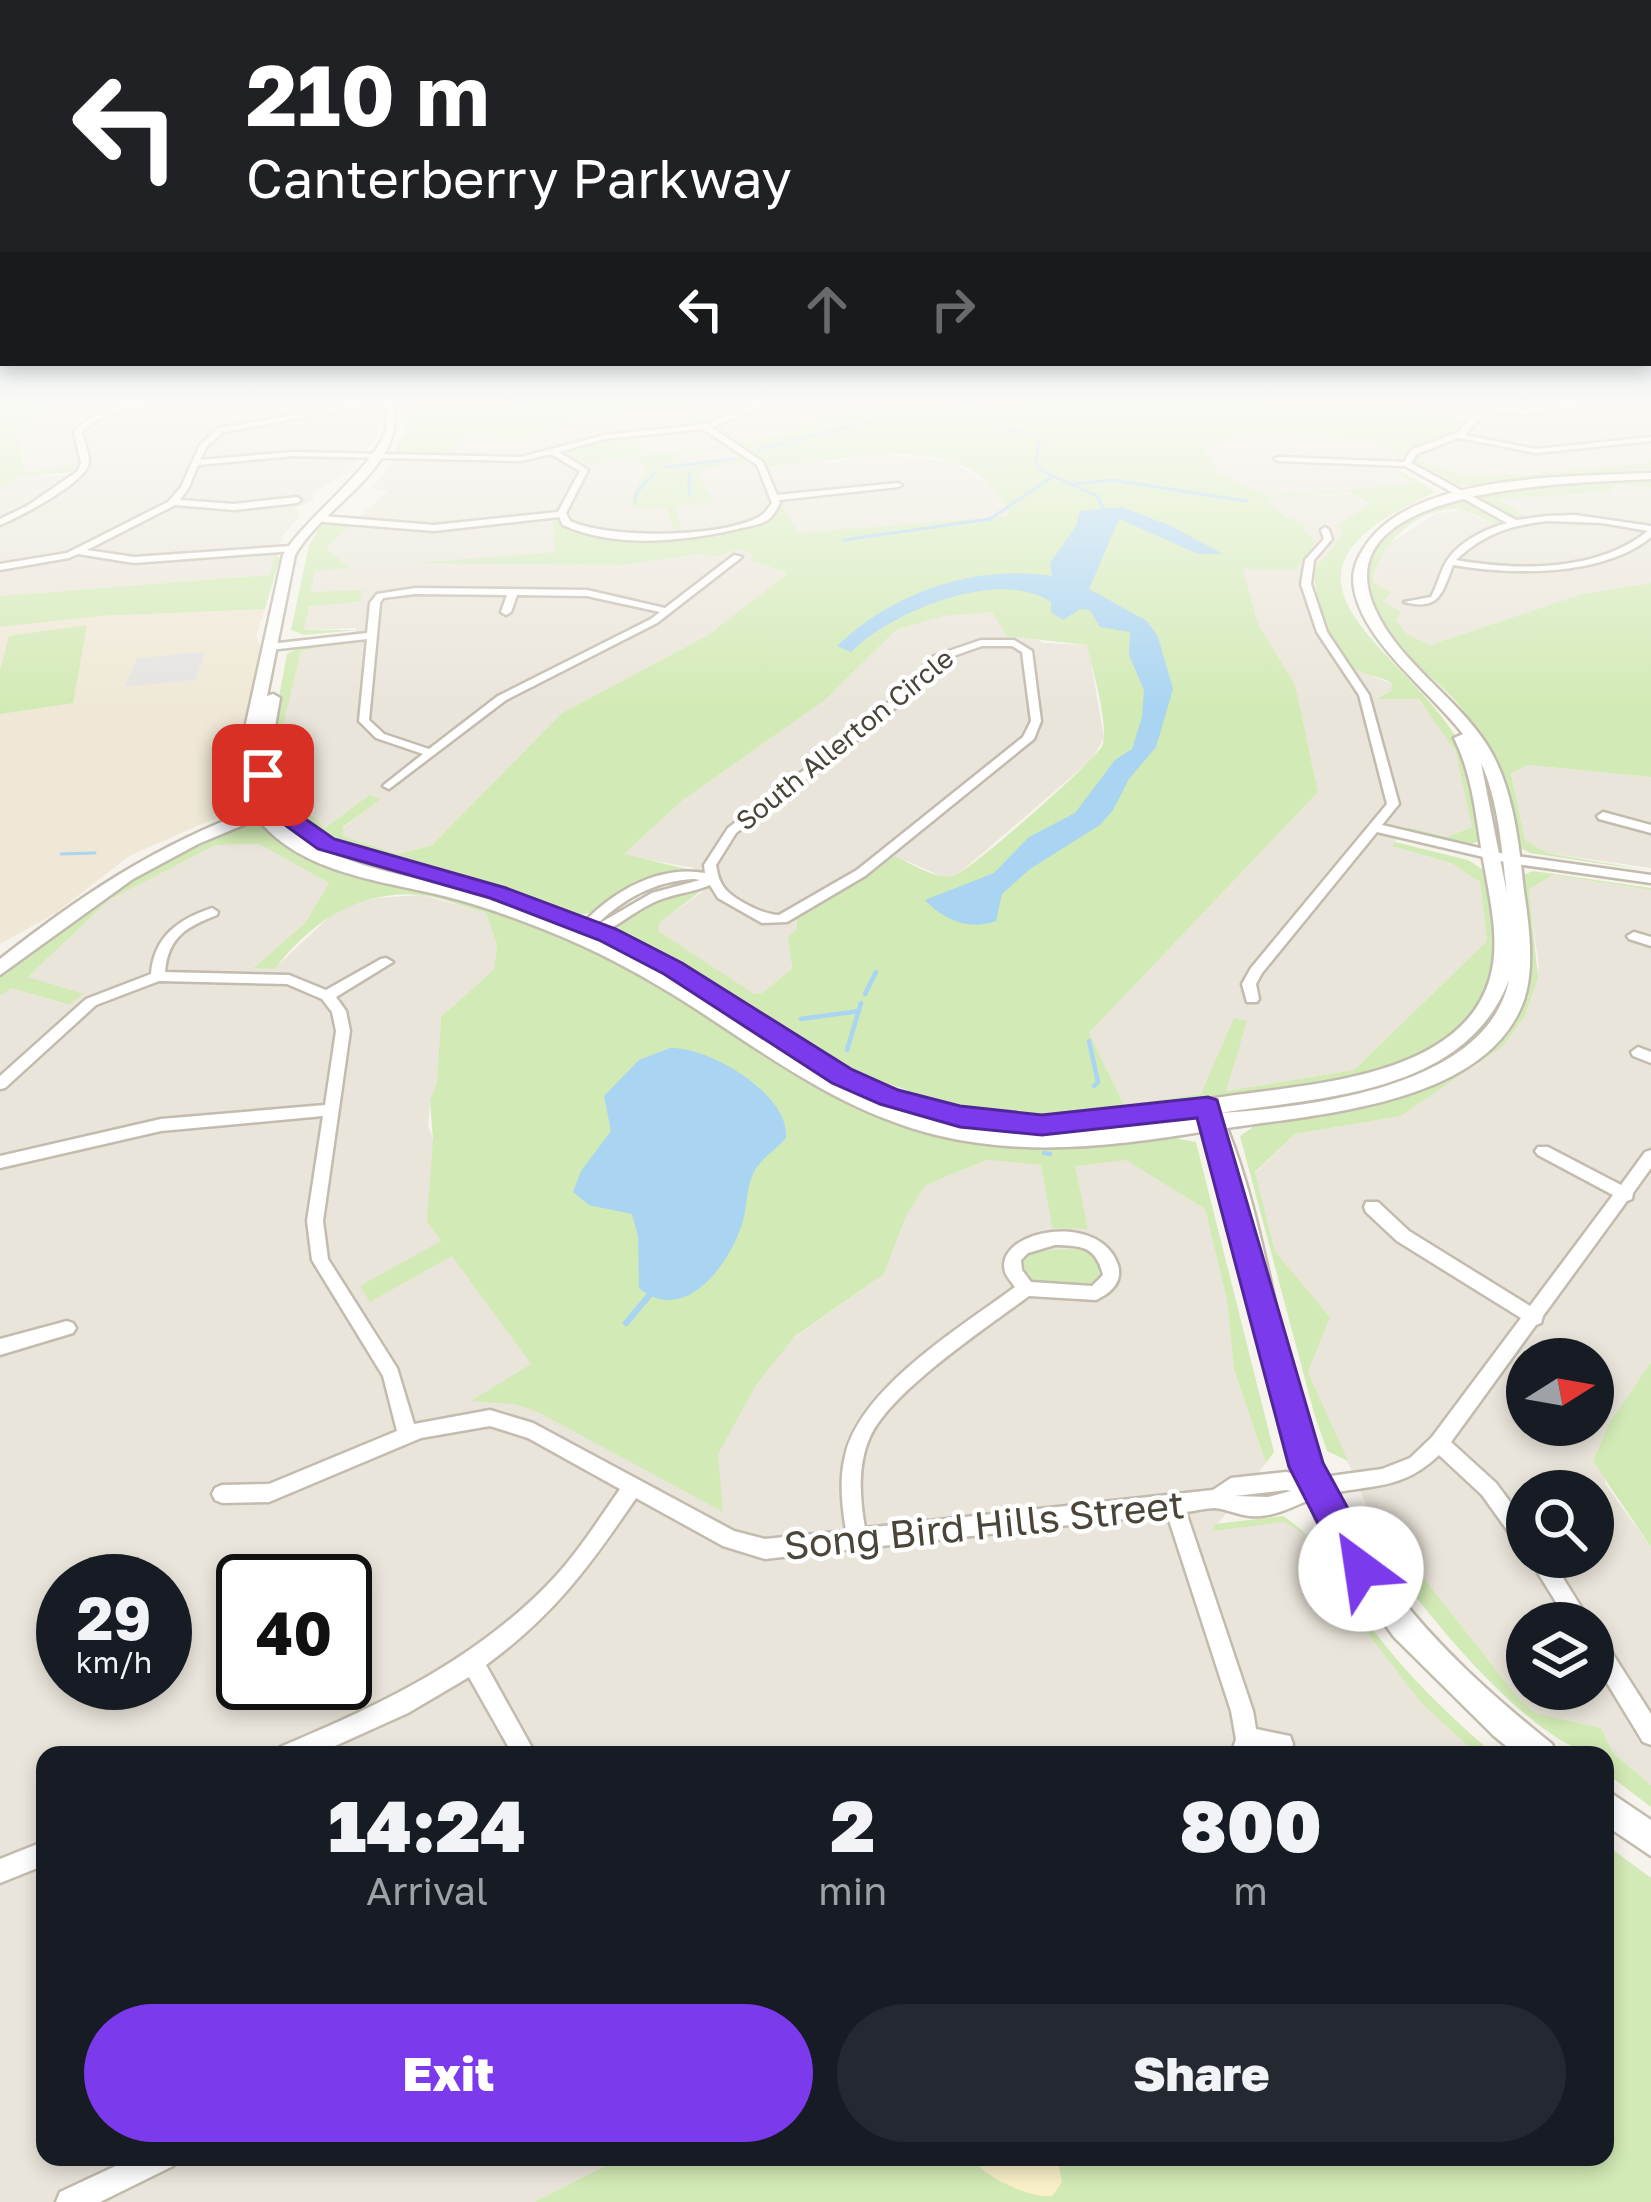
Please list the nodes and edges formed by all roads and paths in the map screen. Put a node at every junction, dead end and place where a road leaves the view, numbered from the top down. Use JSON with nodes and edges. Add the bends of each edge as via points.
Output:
{"nodes":[{"id":1,"x":33,"y":506,"type":"edge"},
{"id":2,"x":167,"y":506,"type":"edge"},
{"id":3,"x":328,"y":506,"type":"edge"},
{"id":4,"x":335,"y":506,"type":"edge"},
{"id":5,"x":566,"y":506,"type":"edge"},
{"id":6,"x":773,"y":506,"type":"edge"},
{"id":7,"x":1429,"y":506,"type":"edge"},
{"id":8,"x":1480,"y":506,"type":"edge"},
{"id":9,"x":562,"y":514,"type":"junction"},
{"id":10,"x":323,"y":519,"type":"junction"},
{"id":11,"x":0,"y":522,"type":"edge"},
{"id":12,"x":1518,"y":525,"type":"junction"},
{"id":13,"x":1324,"y":530,"type":"dead end"},
{"id":14,"x":1651,"y":531,"type":"edge"},
{"id":15,"x":291,"y":549,"type":"junction"},
{"id":16,"x":78,"y":551,"type":"junction"},
{"id":17,"x":737,"y":557,"type":"dead end"},
{"id":18,"x":1450,"y":562,"type":"junction"},
{"id":19,"x":0,"y":567,"type":"edge"},
{"id":20,"x":513,"y":592,"type":"junction"},
{"id":21,"x":1409,"y":602,"type":"dead end"},
{"id":22,"x":668,"y":611,"type":"junction"},
{"id":23,"x":506,"y":612,"type":"dead end"},
{"id":24,"x":372,"y":634,"type":"junction"},
{"id":25,"x":278,"y":643,"type":"junction"},
{"id":26,"x":430,"y":753,"type":"junction"},
{"id":27,"x":389,"y":786,"type":"dead end"},
{"id":28,"x":269,"y":810,"type":"junction"},
{"id":29,"x":1603,"y":816,"type":"dead end"},
{"id":30,"x":1377,"y":828,"type":"junction"},
{"id":31,"x":1651,"y":829,"type":"edge"},
{"id":32,"x":1497,"y":858,"type":"junction"},
{"id":33,"x":711,"y":878,"type":"junction"},
{"id":34,"x":1651,"y":879,"type":"edge"},
{"id":35,"x":212,"y":912,"type":"dead end"},
{"id":36,"x":588,"y":931,"type":"junction"},
{"id":37,"x":1634,"y":936,"type":"dead end"},
{"id":38,"x":1651,"y":943,"type":"edge"},
{"id":39,"x":386,"y":962,"type":"dead end"},
{"id":40,"x":0,"y":969,"type":"edge"},
{"id":41,"x":158,"y":976,"type":"junction"},
{"id":42,"x":327,"y":996,"type":"junction"},
{"id":43,"x":1252,"y":999,"type":"dead end"},
{"id":44,"x":0,"y":1084,"type":"edge"},
{"id":45,"x":330,"y":1110,"type":"junction"},
{"id":46,"x":1211,"y":1114,"type":"junction"},
{"id":47,"x":1543,"y":1151,"type":"dead end"},
{"id":48,"x":1651,"y":1156,"type":"edge"},
{"id":49,"x":0,"y":1162,"type":"edge"},
{"id":50,"x":1626,"y":1195,"type":"junction"},
{"id":51,"x":1372,"y":1208,"type":"dead end"},
{"id":52,"x":1026,"y":1289,"type":"junction"},
{"id":53,"x":1535,"y":1318,"type":"junction"},
{"id":54,"x":67,"y":1328,"type":"dead end"},
{"id":55,"x":0,"y":1347,"type":"edge"},
{"id":56,"x":408,"y":1435,"type":"junction"},
{"id":57,"x":1439,"y":1443,"type":"junction"},
{"id":58,"x":633,"y":1486,"type":"junction"},
{"id":59,"x":1316,"y":1487,"type":"junction"},
{"id":60,"x":222,"y":1494,"type":"dead end"},
{"id":61,"x":1174,"y":1504,"type":"junction"},
{"id":62,"x":1506,"y":1512,"type":"edge"},
{"id":63,"x":856,"y":1541,"type":"junction"},
{"id":64,"x":473,"y":1663,"type":"junction"},
{"id":65,"x":1614,"y":1675,"type":"edge"},
{"id":66,"x":1651,"y":1734,"type":"edge"},
{"id":67,"x":1282,"y":1744,"type":"dead end"},
{"id":68,"x":310,"y":1746,"type":"edge"},
{"id":69,"x":520,"y":1746,"type":"edge"},
{"id":70,"x":1244,"y":1746,"type":"edge"},
{"id":71,"x":1257,"y":1746,"type":"edge"},
{"id":72,"x":1530,"y":1746,"type":"edge"},
{"id":73,"x":1614,"y":1811,"type":"edge"},
{"id":74,"x":1651,"y":1840,"type":"edge"},
{"id":75,"x":36,"y":1857,"type":"edge"},
{"id":76,"x":0,"y":1871,"type":"edge"},
{"id":77,"x":145,"y":2166,"type":"edge"},
{"id":78,"x":70,"y":2202,"type":"edge"}],
"edges":[{"from":1,"to":11,"type":"street"},
{"from":2,"to":16,"type":"street"},
{"from":3,"to":15,"type":"street"},
{"from":4,"to":10,"type":"street"},
{"from":5,"to":9,"type":"street"},
{"from":6,"to":9,"type":"street","via":[[751,524],[623,536],[578,531]]},
{"from":7,"to":32,"type":"street","via":[[1376,538],[1362,561],[1359,589],[1378,629],[1480,744],[1494,777]]},
{"from":8,"to":12,"type":"street"},
{"from":9,"to":10,"type":"street","via":[[437,528]]},
{"from":10,"to":25,"type":"street","via":[[304,546]]},
{"from":12,"to":14,"type":"street","via":[[1586,517]]},
{"from":12,"to":18,"type":"street","via":[[1476,540]]},
{"from":13,"to":30,"type":"street","via":[[1327,540],[1304,578],[1322,632],[1365,683],[1394,798]]},
{"from":14,"to":18,"type":"street","via":[[1617,554],[1516,570]]},
{"from":15,"to":16,"type":"street","via":[[134,560]]},
{"from":15,"to":25,"type":"street"},
{"from":16,"to":19,"type":"street"},
{"from":17,"to":22,"type":"street"},
{"from":18,"to":21,"type":"street","via":[[1434,599]]},
{"from":20,"to":22,"type":"street","via":[[601,594]]},
{"from":20,"to":23,"type":"street"},
{"from":20,"to":24,"type":"street","via":[[377,595]]},
{"from":22,"to":26,"type":"street","via":[[502,698]]},
{"from":24,"to":25,"type":"street"},
{"from":24,"to":26,"type":"street","via":[[366,724],[384,739]]},
{"from":25,"to":28,"type":"street","via":[[246,760],[248,783]]},
{"from":26,"to":27,"type":"street"},
{"from":28,"to":36,"type":"street","via":[[340,850],[498,893]]},
{"from":28,"to":40,"type":"street","via":[[132,867]]},
{"from":29,"to":31,"type":"street"},
{"from":30,"to":32,"type":"street","via":[[1415,846]]},
{"from":30,"to":43,"type":"street","via":[[1256,971]]},
{"from":32,"to":34,"type":"street"},
{"from":32,"to":46,"type":"street","via":[[1522,973],[1509,1010],[1483,1043],[1386,1094]]},
{"from":33,"to":33,"type":"street","name":"South Allerton Circle","via":[[729,899],[772,922],[861,873],[1031,736],[1028,651],[988,643],[941,656],[880,718],[732,831],[712,855]]},
{"from":33,"to":36,"type":"street"},
{"from":35,"to":41,"type":"street","via":[[172,932]]},
{"from":36,"to":46,"type":"street","via":[[673,968],[842,1076],[906,1103],[1042,1125]]},
{"from":37,"to":38,"type":"street"},
{"from":39,"to":42,"type":"street"},
{"from":41,"to":42,"type":"street","via":[[289,980]]},
{"from":41,"to":44,"type":"street","via":[[96,998]]},
{"from":42,"to":45,"type":"street","via":[[343,1025]]},
{"from":45,"to":49,"type":"street","via":[[161,1125]]},
{"from":45,"to":56,"type":"street","via":[[316,1248],[392,1375]]},
{"from":46,"to":59,"type":"street"},
{"from":47,"to":50,"type":"street"},
{"from":48,"to":50,"type":"street","name":"Song Bird Hills Street"},
{"from":50,"to":53,"type":"street","name":"Song Bird Hills Street"},
{"from":51,"to":53,"type":"street"},
{"from":52,"to":52,"type":"street","via":[[1096,1293],[1112,1277],[1103,1251],[1090,1242],[1031,1241],[1013,1258]]},
{"from":52,"to":63,"type":"street","via":[[867,1417],[850,1471]]},
{"from":53,"to":57,"type":"street","name":"Song Bird Hills Street"},
{"from":54,"to":55,"type":"street"},
{"from":56,"to":58,"type":"street","name":"Song Bird Hills Street","via":[[465,1419],[508,1421]]},
{"from":56,"to":60,"type":"street","name":"Song Bird Hills Street","via":[[269,1492]]},
{"from":57,"to":59,"type":"street","name":"Song Bird Hills Street","via":[[1396,1474]]},
{"from":57,"to":62,"type":"street"},
{"from":58,"to":63,"type":"street","name":"Song Bird Hills Street","via":[[752,1547]]},
{"from":58,"to":64,"type":"street","via":[[562,1583]]},
{"from":59,"to":61,"type":"street","name":"Song Bird Hills Street","via":[[1295,1502],[1238,1509],[1217,1498]]},
{"from":59,"to":72,"type":"street","via":[[1361,1569],[1409,1632]]},
{"from":61,"to":63,"type":"street","name":"Song Bird Hills Street"},
{"from":61,"to":70,"type":"street","via":[[1242,1711]]},
{"from":64,"to":68,"type":"street","via":[[388,1714]]},
{"from":64,"to":69,"type":"street"},
{"from":65,"to":66,"type":"street"},
{"from":67,"to":71,"type":"street"},
{"from":73,"to":74,"type":"street"},
{"from":75,"to":76,"type":"street"},
{"from":77,"to":78,"type":"street"}]}
